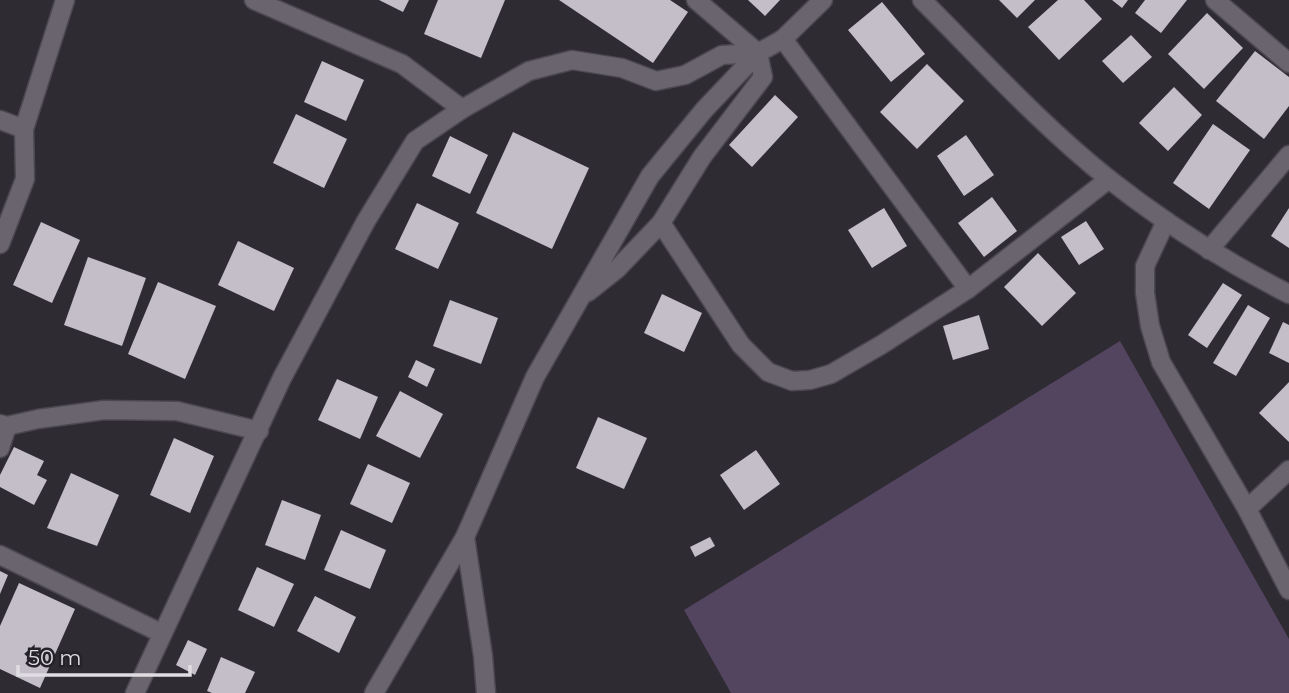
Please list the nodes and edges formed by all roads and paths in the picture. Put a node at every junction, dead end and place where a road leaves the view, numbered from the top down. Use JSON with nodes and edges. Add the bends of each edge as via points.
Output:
{"nodes":[{"id":1,"x":65,"y":0,"type":"edge"},
{"id":2,"x":254,"y":0,"type":"edge"},
{"id":3,"x":696,"y":0,"type":"edge"},
{"id":4,"x":823,"y":0,"type":"edge"},
{"id":5,"x":922,"y":0,"type":"edge"},
{"id":6,"x":1215,"y":0,"type":"edge"},
{"id":7,"x":783,"y":39,"type":"junction"},
{"id":8,"x":758,"y":53,"type":"junction"},
{"id":9,"x":1289,"y":63,"type":"edge"},
{"id":10,"x":462,"y":109,"type":"junction"},
{"id":11,"x":0,"y":120,"type":"edge"},
{"id":12,"x":24,"y":129,"type":"junction"},
{"id":13,"x":1289,"y":155,"type":"edge"},
{"id":14,"x":1110,"y":179,"type":"junction"},
{"id":15,"x":1166,"y":221,"type":"junction"},
{"id":16,"x":661,"y":223,"type":"junction"},
{"id":17,"x":0,"y":244,"type":"edge"},
{"id":18,"x":1209,"y":250,"type":"junction"},
{"id":19,"x":968,"y":289,"type":"junction"},
{"id":20,"x":1289,"y":294,"type":"edge"},
{"id":21,"x":578,"y":301,"type":"junction"},
{"id":22,"x":4,"y":425,"type":"edge"},
{"id":23,"x":259,"y":431,"type":"junction"},
{"id":24,"x":0,"y":448,"type":"edge"},
{"id":25,"x":1289,"y":470,"type":"edge"},
{"id":26,"x":1248,"y":509,"type":"junction"},
{"id":27,"x":465,"y":537,"type":"junction"},
{"id":28,"x":0,"y":555,"type":"edge"},
{"id":29,"x":1289,"y":590,"type":"edge"},
{"id":30,"x":161,"y":633,"type":"junction"},
{"id":31,"x":135,"y":693,"type":"edge"},
{"id":32,"x":374,"y":693,"type":"edge"},
{"id":33,"x":486,"y":693,"type":"edge"}],
"edges":[{"from":1,"to":12,"type":"street"},
{"from":2,"to":10,"type":"street","via":[[402,64]]},
{"from":3,"to":8,"type":"street"},
{"from":4,"to":7,"type":"street"},
{"from":5,"to":14,"type":"street"},
{"from":6,"to":9,"type":"street"},
{"from":7,"to":8,"type":"street"},
{"from":7,"to":19,"type":"street"},
{"from":8,"to":10,"type":"street","via":[[722,55],[685,75],[656,81],[622,68],[572,60],[529,71]]},
{"from":8,"to":16,"type":"street","via":[[763,77],[702,157]]},
{"from":8,"to":21,"type":"street","via":[[650,176]]},
{"from":10,"to":23,"type":"street","via":[[415,141],[366,221],[282,378]]},
{"from":11,"to":12,"type":"street"},
{"from":12,"to":17,"type":"street","via":[[25,179]]},
{"from":13,"to":18,"type":"street"},
{"from":14,"to":15,"type":"street"},
{"from":14,"to":19,"type":"street"},
{"from":15,"to":18,"type":"street"},
{"from":15,"to":26,"type":"street","via":[[1145,266],[1150,326],[1161,362]]},
{"from":16,"to":19,"type":"street","via":[[741,345],[768,372],[792,381],[831,374]]},
{"from":16,"to":21,"type":"street"},
{"from":18,"to":20,"type":"street"},
{"from":21,"to":27,"type":"street","via":[[535,377]]},
{"from":22,"to":23,"type":"street","via":[[104,410],[177,411]]},
{"from":22,"to":24,"type":"street"},
{"from":23,"to":30,"type":"street"},
{"from":25,"to":26,"type":"street"},
{"from":26,"to":29,"type":"street"},
{"from":27,"to":32,"type":"street"},
{"from":27,"to":33,"type":"street"},
{"from":28,"to":30,"type":"street"},
{"from":30,"to":31,"type":"street"}]}
